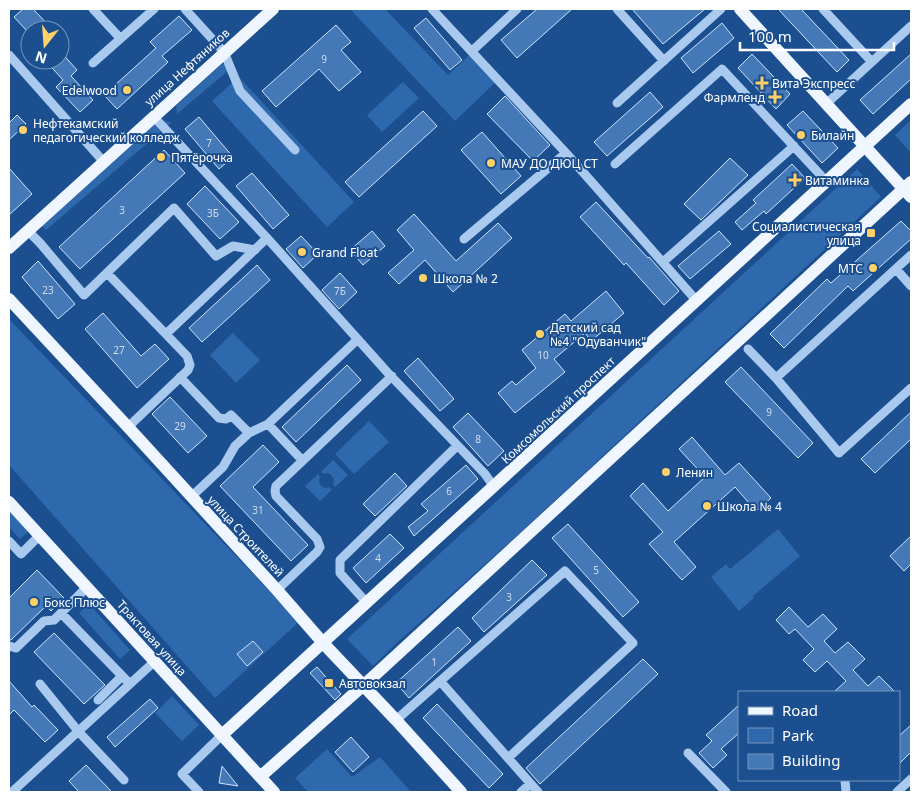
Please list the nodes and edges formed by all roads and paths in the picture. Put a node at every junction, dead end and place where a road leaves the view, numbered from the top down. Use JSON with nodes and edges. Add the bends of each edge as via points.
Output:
{"nodes":[{"id":1,"x":93,"y":9,"type":"edge"},
{"id":2,"x":154,"y":9,"type":"edge"},
{"id":3,"x":185,"y":9,"type":"edge"},
{"id":4,"x":274,"y":9,"type":"edge"},
{"id":5,"x":432,"y":9,"type":"edge"},
{"id":6,"x":517,"y":9,"type":"edge"},
{"id":7,"x":617,"y":9,"type":"edge"},
{"id":8,"x":721,"y":9,"type":"edge"},
{"id":9,"x":740,"y":9,"type":"edge"},
{"id":10,"x":823,"y":9,"type":"edge"},
{"id":11,"x":911,"y":26,"type":"edge"},
{"id":12,"x":120,"y":38,"type":"junction"},
{"id":13,"x":472,"y":51,"type":"junction"},
{"id":14,"x":224,"y":52,"type":"junction"},
{"id":15,"x":9,"y":55,"type":"edge"},
{"id":16,"x":664,"y":61,"type":"junction"},
{"id":17,"x":872,"y":62,"type":"junction"},
{"id":18,"x":93,"y":63,"type":"dead end"},
{"id":19,"x":617,"y":103,"type":"dead end"},
{"id":20,"x":826,"y":104,"type":"junction"},
{"id":21,"x":911,"y":104,"type":"edge"},
{"id":22,"x":153,"y":116,"type":"junction"},
{"id":23,"x":794,"y":146,"type":"junction"},
{"id":24,"x":866,"y":146,"type":"junction"},
{"id":25,"x":295,"y":150,"type":"dead end"},
{"id":26,"x":566,"y":153,"type":"junction"},
{"id":27,"x":103,"y":162,"type":"junction"},
{"id":28,"x":615,"y":164,"type":"dead end"},
{"id":29,"x":827,"y":182,"type":"junction"},
{"id":30,"x":909,"y":189,"type":"edge"},
{"id":31,"x":28,"y":231,"type":"junction"},
{"id":32,"x":268,"y":238,"type":"junction"},
{"id":33,"x":464,"y":239,"type":"dead end"},
{"id":34,"x":9,"y":248,"type":"edge"},
{"id":35,"x":255,"y":250,"type":"junction"},
{"id":36,"x":911,"y":255,"type":"edge"},
{"id":37,"x":663,"y":262,"type":"junction"},
{"id":38,"x":896,"y":269,"type":"junction"},
{"id":39,"x":107,"y":273,"type":"junction"},
{"id":40,"x":911,"y":286,"type":"edge"},
{"id":41,"x":9,"y":300,"type":"edge"},
{"id":42,"x":696,"y":300,"type":"junction"},
{"id":43,"x":166,"y":334,"type":"junction"},
{"id":44,"x":358,"y":339,"type":"junction"},
{"id":45,"x":748,"y":349,"type":"dead end"},
{"id":46,"x":392,"y":376,"type":"junction"},
{"id":47,"x":180,"y":377,"type":"junction"},
{"id":48,"x":776,"y":378,"type":"junction"},
{"id":49,"x":911,"y":388,"type":"edge"},
{"id":50,"x":268,"y":424,"type":"junction"},
{"id":51,"x":128,"y":427,"type":"junction"},
{"id":52,"x":248,"y":433,"type":"junction"},
{"id":53,"x":458,"y":446,"type":"junction"},
{"id":54,"x":302,"y":460,"type":"junction"},
{"id":55,"x":494,"y":487,"type":"junction"},
{"id":56,"x":191,"y":497,"type":"junction"},
{"id":57,"x":9,"y":502,"type":"edge"},
{"id":58,"x":40,"y":535,"type":"junction"},
{"id":59,"x":9,"y":541,"type":"edge"},
{"id":60,"x":87,"y":587,"type":"junction"},
{"id":61,"x":277,"y":590,"type":"junction"},
{"id":62,"x":367,"y":603,"type":"junction"},
{"id":63,"x":61,"y":613,"type":"junction"},
{"id":64,"x":324,"y":644,"type":"junction"},
{"id":65,"x":9,"y":646,"type":"edge"},
{"id":66,"x":155,"y":661,"type":"junction"},
{"id":67,"x":122,"y":676,"type":"junction"},
{"id":68,"x":440,"y":681,"type":"junction"},
{"id":69,"x":40,"y":684,"type":"dead end"},
{"id":70,"x":130,"y":684,"type":"junction"},
{"id":71,"x":363,"y":685,"type":"junction"},
{"id":72,"x":98,"y":700,"type":"dead end"},
{"id":73,"x":396,"y":720,"type":"junction"},
{"id":74,"x":78,"y":731,"type":"junction"},
{"id":75,"x":222,"y":735,"type":"junction"},
{"id":76,"x":688,"y":753,"type":"dead end"},
{"id":77,"x":508,"y":758,"type":"junction"},
{"id":78,"x":260,"y":777,"type":"junction"},
{"id":79,"x":911,"y":779,"type":"edge"},
{"id":80,"x":124,"y":780,"type":"dead end"},
{"id":81,"x":530,"y":784,"type":"junction"},
{"id":82,"x":12,"y":792,"type":"edge"},
{"id":83,"x":199,"y":792,"type":"edge"},
{"id":84,"x":274,"y":792,"type":"edge"},
{"id":85,"x":461,"y":792,"type":"edge"},
{"id":86,"x":521,"y":792,"type":"edge"},
{"id":87,"x":538,"y":792,"type":"edge"},
{"id":88,"x":726,"y":792,"type":"edge"},
{"id":89,"x":897,"y":792,"type":"edge"}],
"edges":[{"from":1,"to":12,"type":"lane"},
{"from":2,"to":12,"type":"lane"},
{"from":3,"to":14,"type":"lane"},
{"from":4,"to":14,"type":"main road","name":"улица Нефтяников"},
{"from":5,"to":13,"type":"lane"},
{"from":6,"to":13,"type":"lane"},
{"from":7,"to":16,"type":"lane"},
{"from":8,"to":16,"type":"lane"},
{"from":9,"to":20,"type":"main road"},
{"from":10,"to":17,"type":"lane"},
{"from":11,"to":17,"type":"lane"},
{"from":12,"to":18,"type":"lane"},
{"from":13,"to":26,"type":"lane"},
{"from":14,"to":22,"type":"main road","name":"улица Нефтяников"},
{"from":14,"to":25,"type":"lane","via":[[240,91]]},
{"from":15,"to":27,"type":"lane"},
{"from":16,"to":19,"type":"lane"},
{"from":17,"to":20,"type":"lane"},
{"from":20,"to":24,"type":"main road"},
{"from":21,"to":24,"type":"main road","name":"Комсомольский проспект"},
{"from":22,"to":27,"type":"main road","name":"улица Нефтяников"},
{"from":22,"to":32,"type":"lane"},
{"from":23,"to":28,"type":"lane","via":[[722,69]]},
{"from":23,"to":29,"type":"lane"},
{"from":23,"to":37,"type":"lane"},
{"from":24,"to":29,"type":"main road","name":"Комсомольский проспект"},
{"from":24,"to":30,"type":"main road"},
{"from":26,"to":33,"type":"lane"},
{"from":26,"to":37,"type":"lane"},
{"from":27,"to":31,"type":"main road","name":"улица Нефтяников"},
{"from":29,"to":42,"type":"main road","name":"Комсомольский проспект"},
{"from":30,"to":71,"type":"main road"},
{"from":31,"to":34,"type":"main road","name":"улица Нефтяников"},
{"from":31,"to":39,"type":"lane","via":[[84,296]]},
{"from":32,"to":35,"type":"lane"},
{"from":32,"to":44,"type":"lane"},
{"from":35,"to":39,"type":"lane","via":[[233,246],[216,256],[174,208]]},
{"from":35,"to":43,"type":"lane"},
{"from":36,"to":38,"type":"lane"},
{"from":37,"to":42,"type":"lane"},
{"from":38,"to":40,"type":"lane"},
{"from":38,"to":48,"type":"lane"},
{"from":39,"to":43,"type":"lane"},
{"from":41,"to":51,"type":"main road","name":"улица Строителей"},
{"from":42,"to":55,"type":"main road","name":"Комсомольский проспект"},
{"from":43,"to":47,"type":"lane","via":[[189,361],[188,370]]},
{"from":44,"to":46,"type":"lane"},
{"from":44,"to":50,"type":"lane"},
{"from":45,"to":48,"type":"lane"},
{"from":46,"to":53,"type":"lane"},
{"from":46,"to":54,"type":"lane"},
{"from":47,"to":51,"type":"lane"},
{"from":47,"to":52,"type":"lane","via":[[219,418],[226,419],[231,415]]},
{"from":48,"to":49,"type":"lane","via":[[839,453]]},
{"from":50,"to":52,"type":"lane"},
{"from":50,"to":54,"type":"lane"},
{"from":51,"to":56,"type":"main road","name":"улица Строителей"},
{"from":52,"to":56,"type":"lane","via":[[233,448],[223,467]]},
{"from":53,"to":55,"type":"lane"},
{"from":53,"to":62,"type":"lane","via":[[340,560],[340,573]]},
{"from":54,"to":61,"type":"lane","via":[[277,484],[275,492],[317,539],[320,547]]},
{"from":55,"to":62,"type":"main road","name":"Комсомольский проспект"},
{"from":56,"to":61,"type":"main road","name":"улица Строителей"},
{"from":57,"to":58,"type":"main road","name":"Трактовая улица"},
{"from":58,"to":59,"type":"lane","via":[[21,554]]},
{"from":58,"to":60,"type":"main road","name":"Трактовая улица"},
{"from":60,"to":63,"type":"lane"},
{"from":60,"to":66,"type":"main road","name":"Трактовая улица"},
{"from":61,"to":64,"type":"main road","name":"улица Строителей"},
{"from":62,"to":64,"type":"main road","name":"Комсомольский проспект"},
{"from":63,"to":65,"type":"lane","via":[[54,620],[44,621],[16,648]]},
{"from":63,"to":67,"type":"lane"},
{"from":64,"to":71,"type":"main road","name":"улица Строителей"},
{"from":64,"to":75,"type":"main road","name":"Комсомольский проспект"},
{"from":66,"to":70,"type":"lane"},
{"from":66,"to":75,"type":"main road","name":"Трактовая улица"},
{"from":67,"to":70,"type":"lane"},
{"from":67,"to":72,"type":"lane"},
{"from":68,"to":73,"type":"lane"},
{"from":68,"to":77,"type":"lane"},
{"from":68,"to":77,"type":"lane","via":[[565,571],[633,643]]},
{"from":69,"to":74,"type":"lane"},
{"from":70,"to":74,"type":"lane"},
{"from":71,"to":73,"type":"main road","name":"улица Строителей"},
{"from":71,"to":78,"type":"main road"},
{"from":73,"to":85,"type":"main road","name":"улица Строителей"},
{"from":74,"to":80,"type":"lane"},
{"from":74,"to":82,"type":"lane"},
{"from":75,"to":78,"type":"main road","name":"Трактовая улица"},
{"from":75,"to":83,"type":"lane","via":[[182,774]]},
{"from":76,"to":88,"type":"lane"},
{"from":77,"to":81,"type":"lane"},
{"from":78,"to":84,"type":"main road","name":"Трактовая улица"},
{"from":79,"to":89,"type":"lane"},
{"from":81,"to":86,"type":"lane"},
{"from":81,"to":87,"type":"lane"}]}
